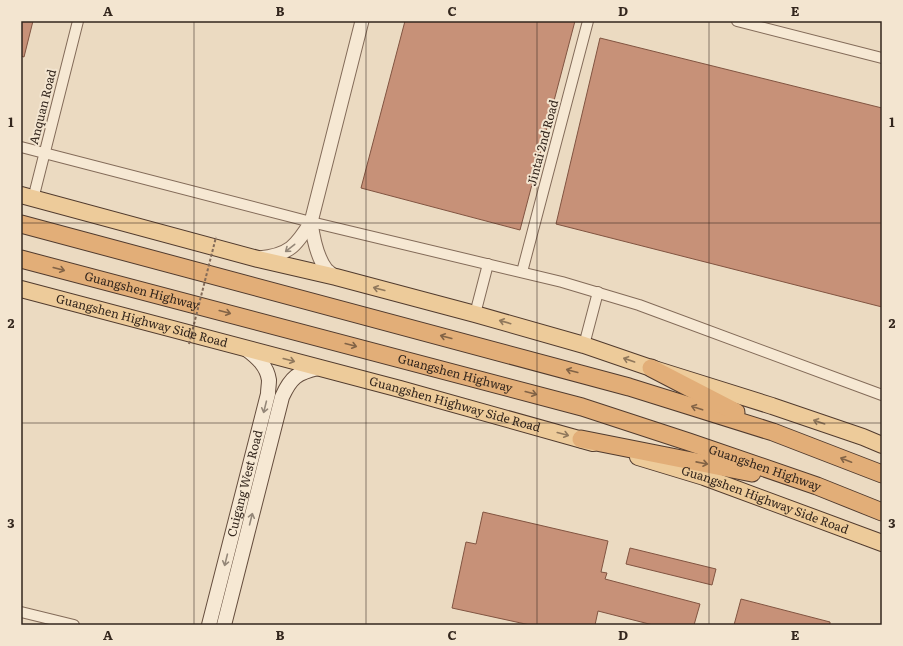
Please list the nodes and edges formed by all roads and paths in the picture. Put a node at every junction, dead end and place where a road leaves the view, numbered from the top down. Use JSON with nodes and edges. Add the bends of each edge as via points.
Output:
{"nodes":[{"id":1,"x":78,"y":21,"type":"edge"},
{"id":2,"x":362,"y":21,"type":"edge"},
{"id":3,"x":588,"y":21,"type":"edge"},
{"id":4,"x":737,"y":21,"type":"edge"},
{"id":5,"x":882,"y":58,"type":"edge"},
{"id":6,"x":21,"y":147,"type":"edge"},
{"id":7,"x":45,"y":153,"type":"junction"},
{"id":8,"x":27,"y":197,"type":"edge"},
{"id":9,"x":311,"y":222,"type":"junction"},
{"id":10,"x":21,"y":224,"type":"edge"},
{"id":11,"x":216,"y":237,"type":"dead end"},
{"id":12,"x":21,"y":259,"type":"edge"},
{"id":13,"x":258,"y":259,"type":"junction"},
{"id":14,"x":488,"y":264,"type":"junction"},
{"id":15,"x":522,"y":272,"type":"junction"},
{"id":16,"x":336,"y":277,"type":"junction"},
{"id":17,"x":21,"y":289,"type":"edge"},
{"id":18,"x":598,"y":292,"type":"junction"},
{"id":19,"x":475,"y":314,"type":"junction"},
{"id":20,"x":189,"y":344,"type":"dead end"},
{"id":21,"x":584,"y":345,"type":"junction"},
{"id":22,"x":246,"y":349,"type":"junction"},
{"id":23,"x":318,"y":368,"type":"junction"},
{"id":24,"x":651,"y":368,"type":"junction"},
{"id":25,"x":882,"y":395,"type":"edge"},
{"id":26,"x":260,"y":425,"type":"junction"},
{"id":27,"x":274,"y":428,"type":"junction"},
{"id":28,"x":773,"y":432,"type":"junction"},
{"id":29,"x":581,"y":439,"type":"junction"},
{"id":30,"x":882,"y":445,"type":"edge"},
{"id":31,"x":882,"y":474,"type":"edge"},
{"id":32,"x":817,"y":486,"type":"junction"},
{"id":33,"x":882,"y":512,"type":"edge"},
{"id":34,"x":882,"y":543,"type":"edge"},
{"id":35,"x":21,"y":612,"type":"edge"},
{"id":36,"x":74,"y":625,"type":"edge"},
{"id":37,"x":209,"y":625,"type":"edge"},
{"id":38,"x":224,"y":625,"type":"edge"}],
"edges":[{"from":1,"to":7,"type":"street","name":"Anquan Road"},
{"from":2,"to":9,"type":"street"},
{"from":3,"to":15,"type":"street","name":"Jintai 2nd Road"},
{"from":4,"to":5,"type":"street"},
{"from":6,"to":7,"type":"street"},
{"from":7,"to":8,"type":"street","name":"Anquan Road"},
{"from":7,"to":9,"type":"street"},
{"from":8,"to":13,"type":"main road"},
{"from":9,"to":13,"type":"street","one_way":true,"via":[[288,251]]},
{"from":9,"to":14,"type":"street"},
{"from":9,"to":16,"type":"street","via":[[320,257],[327,269]]},
{"from":28,"to":10,"type":"highway","one_way":true,"via":[[629,387]]},
{"from":11,"to":20,"type":"path","bridge":true},
{"from":12,"to":32,"type":"highway","name":"Guangshen Highway","one_way":true,"via":[[582,406]]},
{"from":13,"to":16,"type":"main road"},
{"from":14,"to":15,"type":"street"},
{"from":14,"to":19,"type":"street"},
{"from":15,"to":18,"type":"street"},
{"from":19,"to":16,"type":"main road","one_way":true},
{"from":17,"to":22,"type":"main road","name":"Guangshen Highway Side Road"},
{"from":18,"to":21,"type":"street"},
{"from":18,"to":25,"type":"street","via":[[684,321]]},
{"from":21,"to":19,"type":"main road","one_way":true},
{"from":24,"to":21,"type":"main road","one_way":true},
{"from":22,"to":23,"type":"main road","name":"Guangshen Highway Side Road","one_way":true},
{"from":22,"to":26,"type":"main road","name":"Cuigang West Road","one_way":true,"via":[[265,367],[269,380]]},
{"from":23,"to":27,"type":"main road","name":"Cuigang West Road","via":[[304,371],[294,377],[287,386]]},
{"from":23,"to":29,"type":"main road","name":"Guangshen Highway Side Road","one_way":true},
{"from":24,"to":28,"type":"highway"},
{"from":30,"to":24,"type":"main road","one_way":true,"via":[[772,406]]},
{"from":26,"to":27,"type":"main road","via":[[268,424]]},
{"from":26,"to":37,"type":"main road","name":"Cuigang West Road","one_way":true},
{"from":38,"to":27,"type":"main road","name":"Cuigang West Road","one_way":true},
{"from":31,"to":28,"type":"highway","one_way":true},
{"from":29,"to":32,"type":"highway","one_way":true},
{"from":29,"to":34,"type":"main road","name":"Guangshen Highway Side Road","via":[[704,477]]},
{"from":32,"to":33,"type":"highway","name":"Guangshen Highway"},
{"from":35,"to":36,"type":"street"}]}
